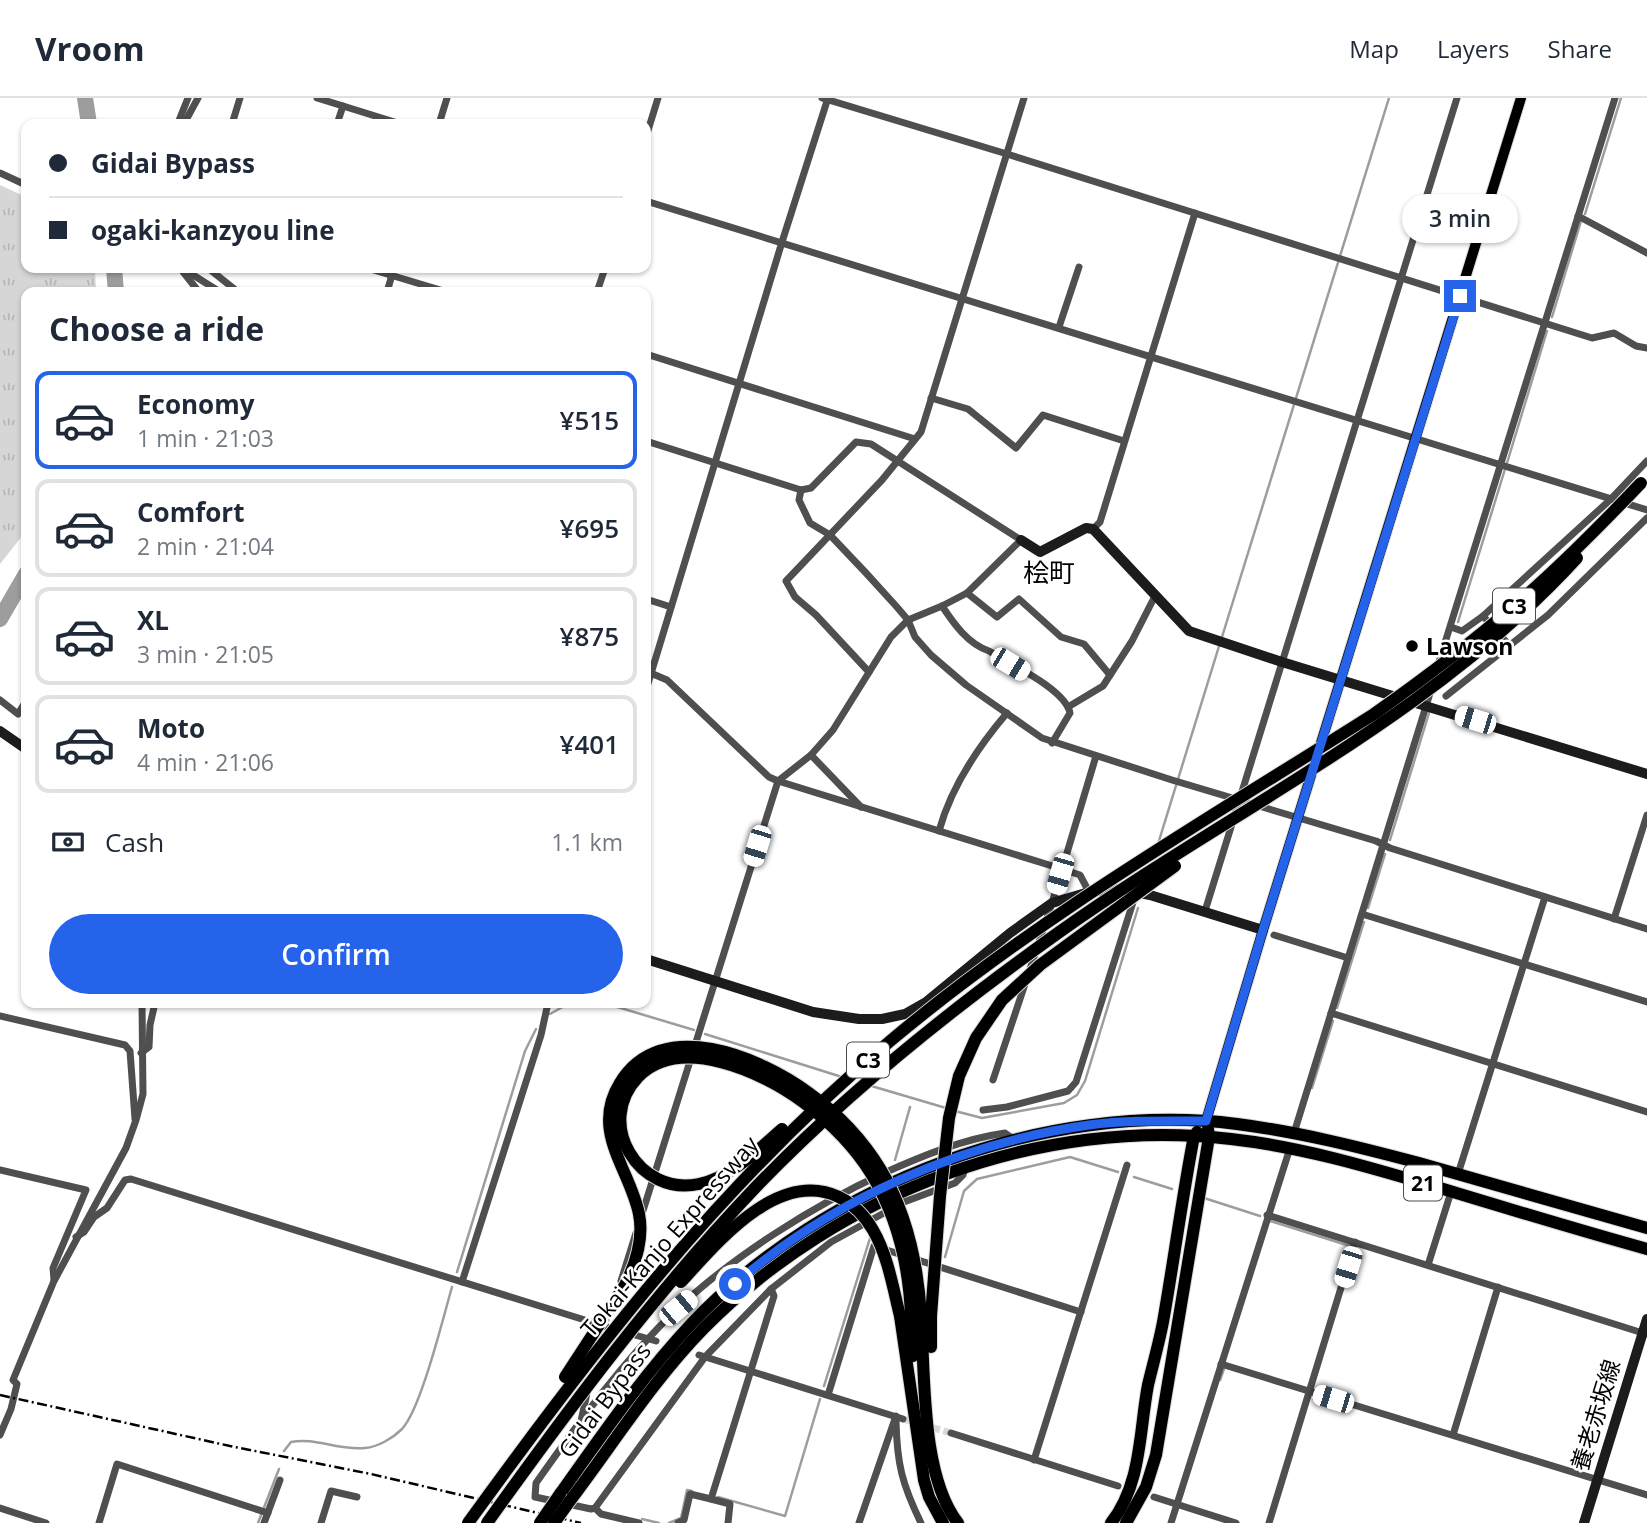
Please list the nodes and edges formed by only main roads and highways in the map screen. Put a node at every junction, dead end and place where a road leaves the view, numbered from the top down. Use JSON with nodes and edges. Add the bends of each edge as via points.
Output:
{"nodes":[{"id":1,"x":1521,"y":98,"type":"edge"},
{"id":2,"x":1644,"y":480,"type":"edge"},
{"id":3,"x":1293,"y":783,"type":"junction"},
{"id":4,"x":945,"y":996,"type":"junction"},
{"id":5,"x":1206,"y":1121,"type":"junction"},
{"id":6,"x":1194,"y":1136,"type":"junction"},
{"id":7,"x":1209,"y":1137,"type":"junction"},
{"id":8,"x":1647,"y":1228,"type":"edge"},
{"id":9,"x":1647,"y":1249,"type":"edge"},
{"id":10,"x":916,"y":1316,"type":"junction"},
{"id":11,"x":526,"y":1468,"type":"junction"},
{"id":12,"x":566,"y":1496,"type":"junction"},
{"id":13,"x":468,"y":1523,"type":"edge"},
{"id":14,"x":487,"y":1523,"type":"edge"},
{"id":15,"x":540,"y":1523,"type":"edge"},
{"id":16,"x":554,"y":1523,"type":"edge"},
{"id":17,"x":943,"y":1523,"type":"edge"},
{"id":18,"x":958,"y":1523,"type":"edge"},
{"id":19,"x":1111,"y":1523,"type":"edge"},
{"id":20,"x":1126,"y":1523,"type":"edge"}],
"edges":[{"from":1,"to":5,"type":"main road"},
{"from":2,"to":3,"type":"highway","name":"Tokai-Kanjo Expressway","number":"C3","bridge":true,"via":[[1564,573],[1481,650]]},
{"from":2,"to":4,"type":"highway","name":"Tokai-Kanjo Expressway","number":"C3","bridge":true,"via":[[1515,606],[1419,682],[1050,920]]},
{"from":3,"to":10,"type":"highway","bridge":true,"via":[[1040,965],[988,1019],[966,1057],[953,1097],[940,1196]]},
{"from":3,"to":11,"type":"highway","name":"Tokai-Kanjo Expressway","number":"C3","bridge":true,"via":[[1060,931],[845,1100],[754,1189],[674,1278]]},
{"from":4,"to":10,"type":"highway","bridge":true,"via":[[847,1070],[809,1104],[800,1113],[751,1156],[717,1178],[686,1186],[650,1176],[625,1147],[620,1114],[627,1092],[639,1076],[662,1062],[687,1057],[745,1070],[802,1101],[811,1109],[830,1124],[859,1155],[882,1193],[903,1250]]},
{"from":4,"to":13,"type":"highway","name":"Tokai-Kanjo Expressway","number":"C3","bridge":true,"via":[[827,1097],[702,1223],[622,1316]]},
{"from":5,"to":6,"type":"highway"},
{"from":5,"to":7,"type":"highway"},
{"from":5,"to":8,"type":"highway","number":"21","via":[[1294,1133]]},
{"from":5,"to":12,"type":"highway","name":"Gidai Bypass","number":"21","via":[[1141,1120],[1016,1140],[958,1157],[852,1202],[812,1225],[750,1271],[660,1359],[635,1389]]},
{"from":6,"to":7,"type":"highway","number":"21"},
{"from":6,"to":12,"type":"highway","name":"Gidai Bypass","number":"21","via":[[1093,1140],[1003,1157],[858,1212],[758,1280],[702,1330]]},
{"from":6,"to":19,"type":"highway","via":[[1136,1469],[1126,1499]]},
{"from":7,"to":9,"type":"highway","number":"21","via":[[1345,1161]]},
{"from":7,"to":20,"type":"highway","via":[[1156,1455],[1146,1487]]},
{"from":10,"to":11,"type":"highway","bridge":true,"via":[[856,1208],[830,1193],[790,1192],[762,1206],[737,1227],[667,1297]]},
{"from":10,"to":13,"type":"highway","bridge":true,"via":[[918,1273],[901,1211],[880,1168],[837,1116],[771,1069],[732,1054],[691,1046],[650,1055],[620,1083],[609,1122],[613,1148],[639,1212],[640,1243],[632,1272]]},
{"from":10,"to":17,"type":"highway","via":[[917,1433],[923,1480]]},
{"from":10,"to":18,"type":"highway","via":[[937,1482]]},
{"from":11,"to":14,"type":"highway","name":"Tokai-Kanjo Expressway","number":"C3","bridge":true},
{"from":12,"to":15,"type":"highway","name":"Gidai Bypass","number":"21","bridge":true},
{"from":12,"to":16,"type":"highway","name":"Gidai Bypass","number":"21","bridge":true}]}
